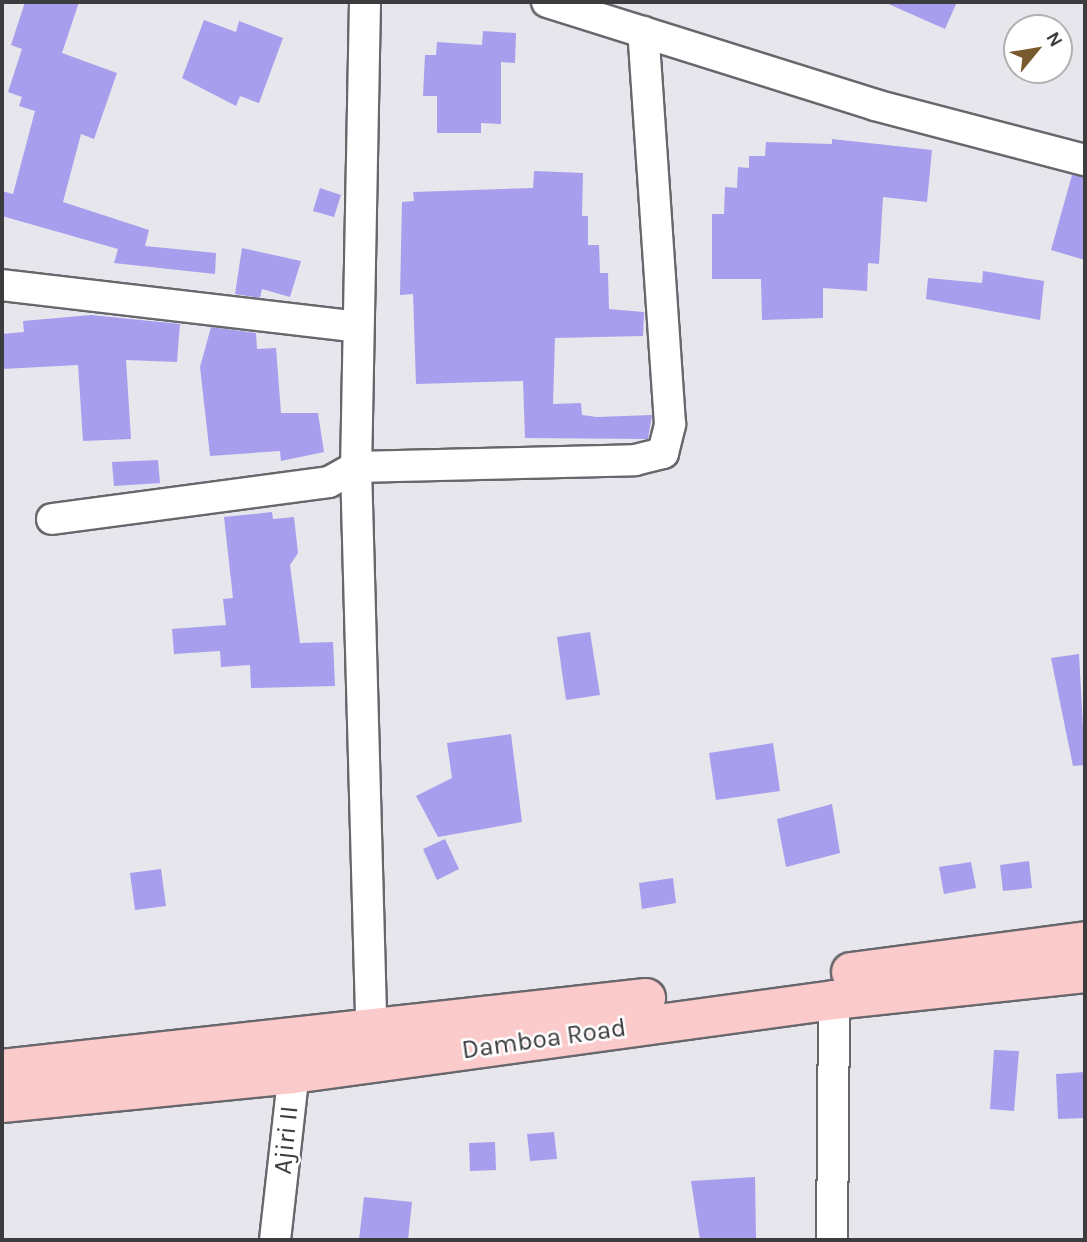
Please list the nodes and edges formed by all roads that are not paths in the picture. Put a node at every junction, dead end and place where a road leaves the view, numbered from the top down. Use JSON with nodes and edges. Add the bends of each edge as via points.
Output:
{"nodes":[{"id":1,"x":366,"y":2,"type":"edge"},
{"id":2,"x":547,"y":2,"type":"edge"},
{"id":3,"x":643,"y":32,"type":"junction"},
{"id":4,"x":1085,"y":160,"type":"edge"},
{"id":5,"x":2,"y":285,"type":"edge"},
{"id":6,"x":357,"y":327,"type":"junction"},
{"id":7,"x":356,"y":467,"type":"junction"},
{"id":8,"x":52,"y":519,"type":"dead end"},
{"id":9,"x":1085,"y":941,"type":"edge"},
{"id":10,"x":1085,"y":973,"type":"edge"},
{"id":11,"x":834,"y":1000,"type":"junction"},
{"id":12,"x":372,"y":1047,"type":"junction"},
{"id":13,"x":295,"y":1057,"type":"junction"},
{"id":14,"x":2,"y":1069,"type":"edge"},
{"id":15,"x":2,"y":1103,"type":"edge"},
{"id":16,"x":275,"y":1240,"type":"edge"},
{"id":17,"x":832,"y":1240,"type":"edge"}],
"edges":[{"from":1,"to":6,"type":"street"},
{"from":2,"to":3,"type":"street"},
{"from":3,"to":4,"type":"street","via":[[875,105]]},
{"from":3,"to":7,"type":"street","via":[[670,424],[663,453],[635,460]]},
{"from":5,"to":6,"type":"street"},
{"from":6,"to":7,"type":"street"},
{"from":7,"to":8,"type":"street","via":[[329,482]]},
{"from":7,"to":12,"type":"street"},
{"from":9,"to":12,"type":"main road","name":"Damboa Road"},
{"from":10,"to":11,"type":"main road","name":"Damboa Road"},
{"from":11,"to":12,"type":"main road","name":"Damboa Road"},
{"from":11,"to":17,"type":"street"},
{"from":12,"to":13,"type":"main road","name":"Damboa Road"},
{"from":13,"to":14,"type":"main road","name":"Damboa Road"},
{"from":13,"to":15,"type":"main road","name":"Damboa Road"},
{"from":13,"to":16,"type":"street","name":"Ajiri II"}]}
